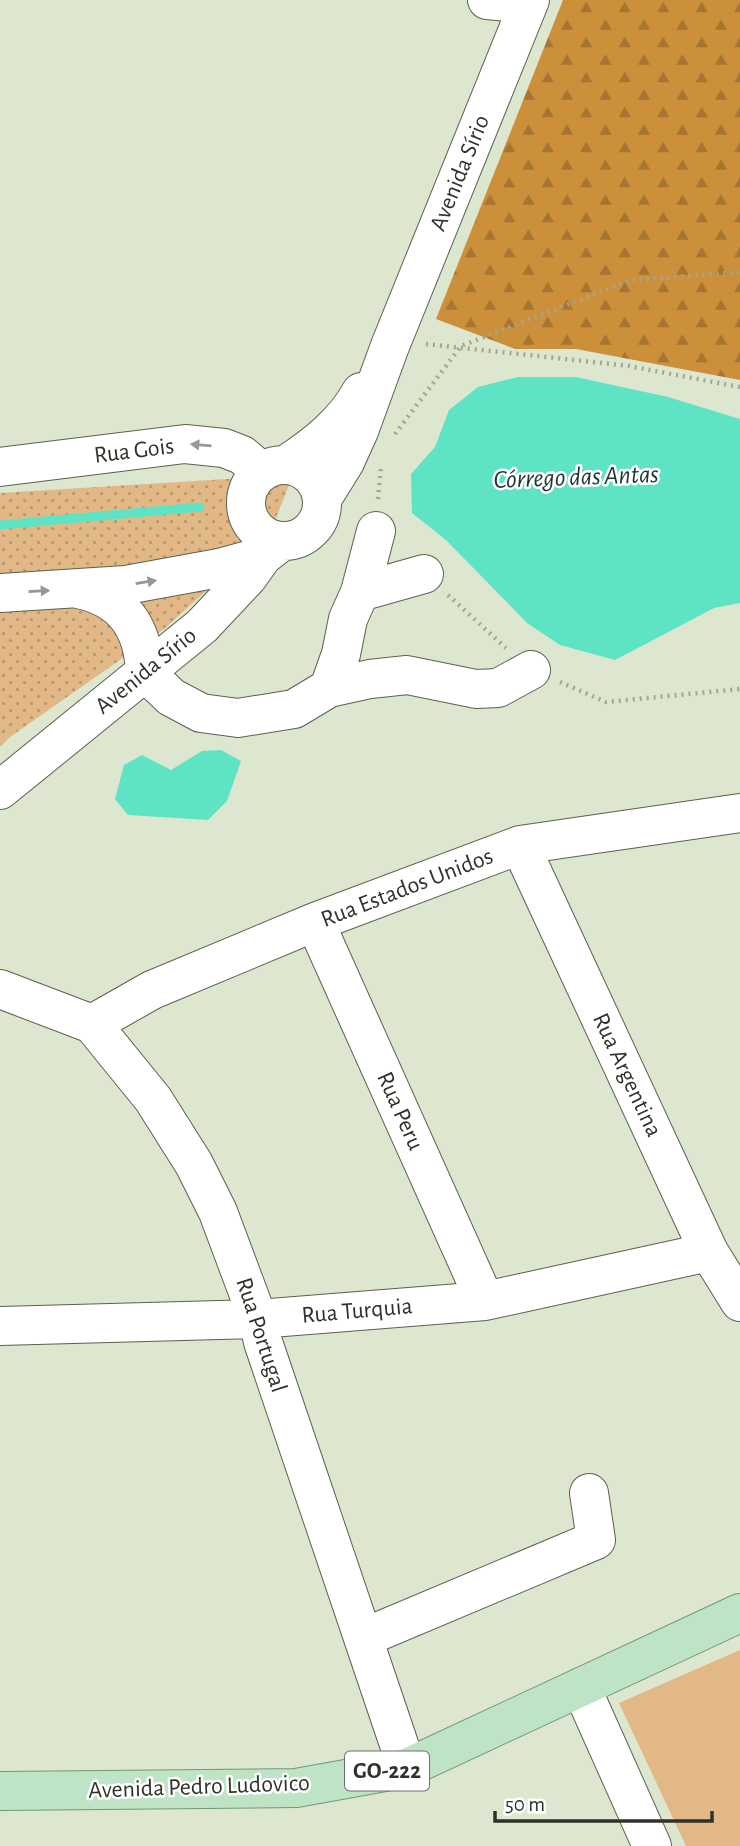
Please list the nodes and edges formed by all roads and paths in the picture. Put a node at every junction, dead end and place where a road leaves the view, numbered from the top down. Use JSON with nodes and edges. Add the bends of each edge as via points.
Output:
{"nodes":[{"id":1,"x":487,"y":0,"type":"edge"},
{"id":2,"x":529,"y":2,"type":"edge"},
{"id":3,"x":740,"y":272,"type":"edge"},
{"id":4,"x":391,"y":343,"type":"junction"},
{"id":5,"x":461,"y":346,"type":"junction"},
{"id":6,"x":740,"y":387,"type":"edge"},
{"id":7,"x":390,"y":441,"type":"dead end"},
{"id":8,"x":381,"y":465,"type":"dead end"},
{"id":9,"x":0,"y":467,"type":"edge"},
{"id":10,"x":274,"y":468,"type":"junction"},
{"id":11,"x":322,"y":499,"type":"junction"},
{"id":12,"x":376,"y":531,"type":"joint"},
{"id":13,"x":272,"y":549,"type":"junction"},
{"id":14,"x":424,"y":574,"type":"joint"},
{"id":15,"x":78,"y":589,"type":"junction"},
{"id":16,"x":360,"y":592,"type":"junction"},
{"id":17,"x":0,"y":593,"type":"edge"},
{"id":18,"x":531,"y":670,"type":"junction"},
{"id":19,"x":145,"y":672,"type":"junction"},
{"id":20,"x":329,"y":688,"type":"junction"},
{"id":21,"x":740,"y":689,"type":"edge"},
{"id":22,"x":0,"y":790,"type":"edge"},
{"id":23,"x":738,"y":819,"type":"edge"},
{"id":24,"x":520,"y":845,"type":"junction"},
{"id":25,"x":315,"y":922,"type":"junction"},
{"id":26,"x":0,"y":989,"type":"edge"},
{"id":27,"x":92,"y":1024,"type":"junction"},
{"id":28,"x":709,"y":1252,"type":"junction"},
{"id":29,"x":485,"y":1301,"type":"junction"},
{"id":30,"x":740,"y":1302,"type":"edge"},
{"id":31,"x":258,"y":1319,"type":"junction"},
{"id":32,"x":0,"y":1326,"type":"edge"},
{"id":33,"x":589,"y":1493,"type":"dead end"},
{"id":34,"x":740,"y":1613,"type":"edge"},
{"id":35,"x":363,"y":1639,"type":"junction"},
{"id":36,"x":580,"y":1687,"type":"junction"},
{"id":37,"x":407,"y":1768,"type":"junction"},
{"id":38,"x":0,"y":1791,"type":"edge"},
{"id":39,"x":652,"y":1846,"type":"edge"}],
"edges":[{"from":1,"to":2,"type":"street"},
{"from":2,"to":4,"type":"street","name":"Avenida Sírio"},
{"from":3,"to":5,"type":"path","via":[[631,280]]},
{"from":4,"to":5,"type":"path"},
{"from":4,"to":10,"type":"street","name":"Avenida Sírio","via":[[348,411],[318,444]]},
{"from":4,"to":11,"type":"street","name":"Avenida Sírio","via":[[359,431]]},
{"from":5,"to":6,"type":"path","via":[[629,366]]},
{"from":5,"to":7,"type":"path"},
{"from":8,"to":12,"type":"path"},
{"from":10,"to":9,"type":"street","name":"Rua Gois","one_way":true,"via":[[223,448],[185,444]]},
{"from":10,"to":11,"type":"street","via":[[300,468],[311,475]]},
{"from":10,"to":13,"type":"street","via":[[252,482],[246,508],[249,521]]},
{"from":11,"to":13,"type":"street","via":[[321,511],[306,534]]},
{"from":12,"to":16,"type":"street"},
{"from":15,"to":13,"type":"street","one_way":true,"via":[[174,578]]},
{"from":13,"to":19,"type":"street","name":"Avenida Sírio","via":[[202,626]]},
{"from":14,"to":16,"type":"street"},
{"from":14,"to":18,"type":"path"},
{"from":17,"to":15,"type":"street","one_way":true},
{"from":15,"to":19,"type":"street","via":[[108,599],[130,619],[139,635]]},
{"from":16,"to":20,"type":"street"},
{"from":18,"to":20,"type":"street","via":[[498,688],[476,689],[407,675]]},
{"from":18,"to":21,"type":"path","via":[[606,702]]},
{"from":19,"to":20,"type":"street","via":[[171,697],[201,713],[238,718],[294,709]]},
{"from":19,"to":22,"type":"street","name":"Avenida Sírio"},
{"from":23,"to":24,"type":"street","name":"Rua Estados Unidos"},
{"from":24,"to":25,"type":"street","name":"Rua Estados Unidos"},
{"from":24,"to":28,"type":"street","name":"Rua Argentina"},
{"from":25,"to":27,"type":"street","name":"Rua Estados Unidos","via":[[152,990]]},
{"from":25,"to":29,"type":"street","name":"Rua Peru"},
{"from":26,"to":27,"type":"street"},
{"from":27,"to":31,"type":"street","name":"Rua Portugal","via":[[153,1099],[194,1164],[218,1212]]},
{"from":28,"to":29,"type":"street","name":"Rua Turquia"},
{"from":28,"to":30,"type":"street","name":"Rua Argentina"},
{"from":29,"to":31,"type":"street","name":"Rua Turquia"},
{"from":31,"to":32,"type":"street","name":"Rua Turquia"},
{"from":31,"to":35,"type":"street","name":"Rua Portugal"},
{"from":33,"to":35,"type":"street","via":[[596,1540]]},
{"from":34,"to":36,"type":"main road","name":"Avenida Pedro Ludovico","number":"GO-222"},
{"from":35,"to":37,"type":"street","name":"Rua Portugal"},
{"from":36,"to":37,"type":"main road","name":"Avenida Pedro Ludovico","number":"GO-222"},
{"from":36,"to":39,"type":"street"},
{"from":37,"to":38,"type":"main road","name":"Avenida Pedro Ludovico","number":"GO-222","via":[[296,1788]]}]}
